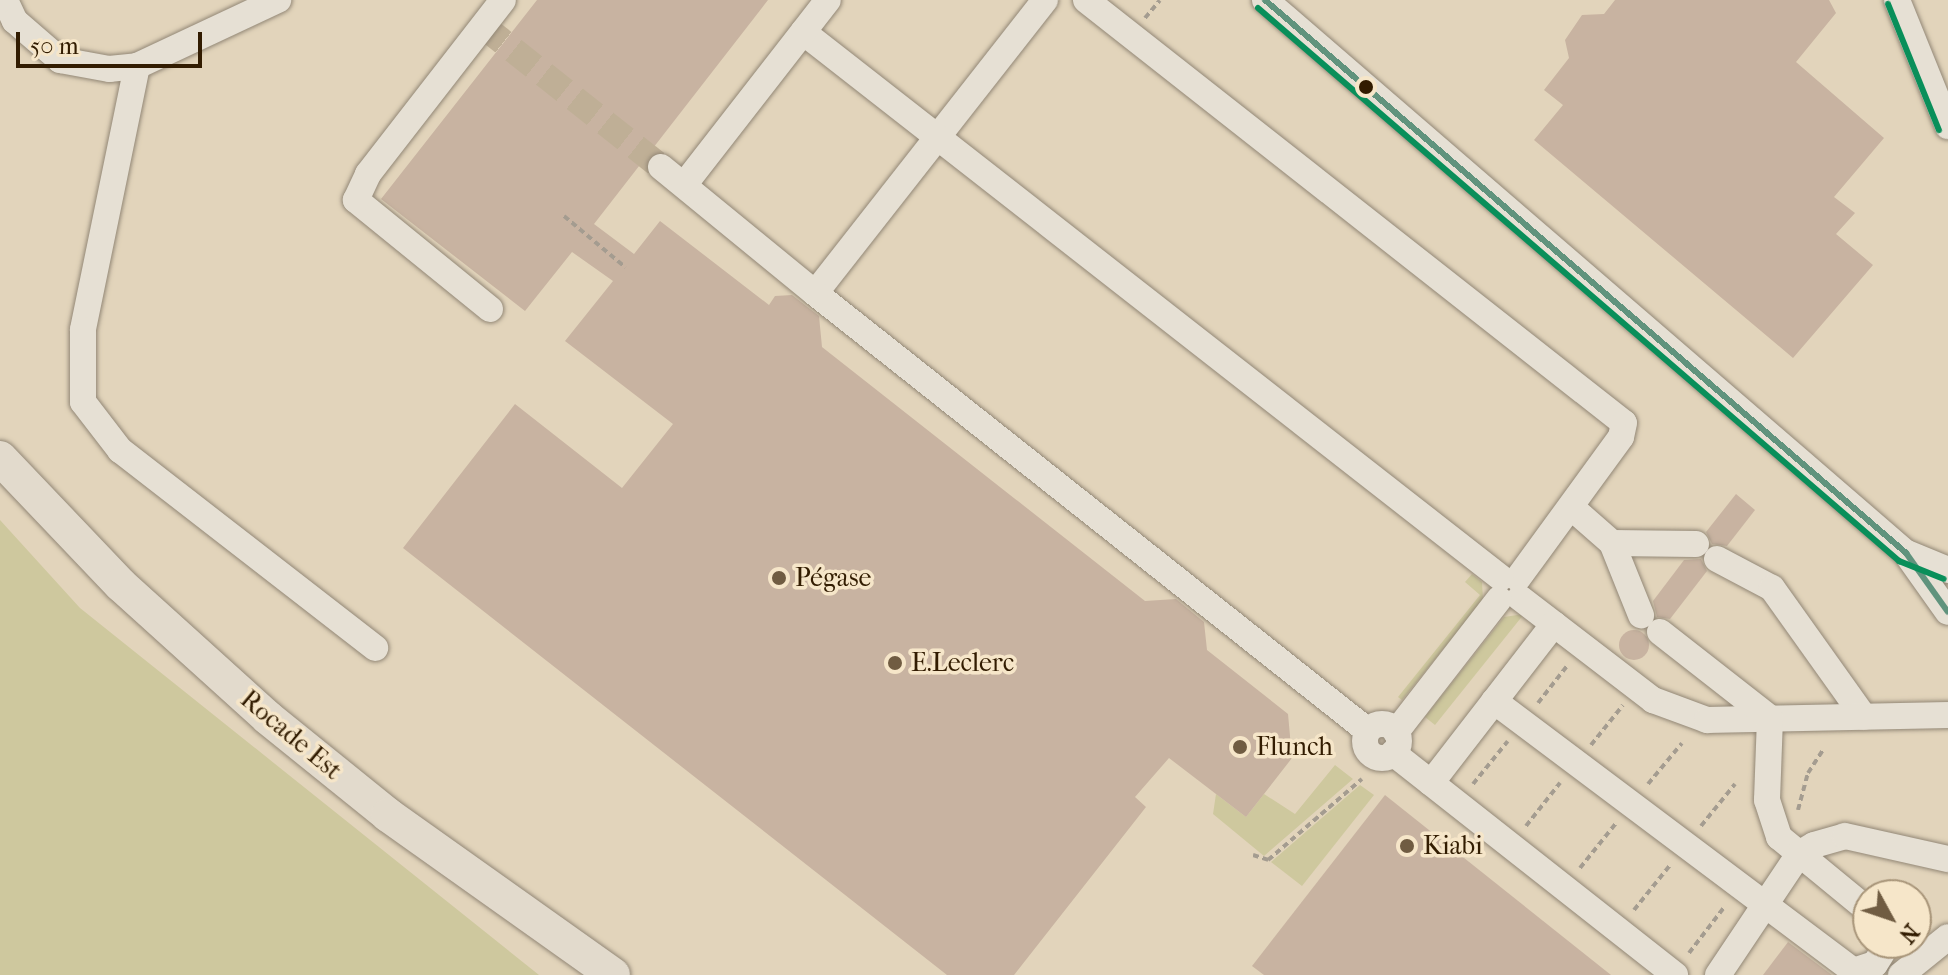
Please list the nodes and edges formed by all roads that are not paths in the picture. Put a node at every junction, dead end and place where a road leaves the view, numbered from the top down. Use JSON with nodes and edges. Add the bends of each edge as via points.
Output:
{"nodes":[{"id":1,"x":5,"y":0,"type":"edge"},
{"id":2,"x":278,"y":0,"type":"edge"},
{"id":3,"x":503,"y":0,"type":"edge"},
{"id":4,"x":828,"y":0,"type":"edge"},
{"id":5,"x":1045,"y":0,"type":"edge"},
{"id":6,"x":1086,"y":0,"type":"edge"},
{"id":7,"x":1265,"y":0,"type":"edge"},
{"id":8,"x":1897,"y":0,"type":"edge"},
{"id":9,"x":803,"y":32,"type":"junction"},
{"id":10,"x":137,"y":66,"type":"junction"},
{"id":11,"x":1948,"y":126,"type":"edge"},
{"id":12,"x":938,"y":138,"type":"junction"},
{"id":13,"x":661,"y":167,"type":"tunnel mouth"},
{"id":14,"x":684,"y":185,"type":"junction"},
{"id":15,"x":815,"y":293,"type":"junction"},
{"id":16,"x":490,"y":309,"type":"dead end"},
{"id":17,"x":0,"y":458,"type":"edge"},
{"id":18,"x":1571,"y":507,"type":"junction"},
{"id":19,"x":1612,"y":543,"type":"junction"},
{"id":20,"x":1906,"y":553,"type":"junction"},
{"id":21,"x":1948,"y":570,"type":"edge"},
{"id":22,"x":1510,"y":588,"type":"junction"},
{"id":23,"x":1948,"y":612,"type":"edge"},
{"id":24,"x":1554,"y":624,"type":"junction"},
{"id":25,"x":375,"y":648,"type":"dead end"},
{"id":26,"x":1494,"y":701,"type":"junction"},
{"id":27,"x":1948,"y":715,"type":"edge"},
{"id":28,"x":1864,"y":717,"type":"junction"},
{"id":29,"x":1770,"y":718,"type":"junction"},
{"id":30,"x":1394,"y":743,"type":"junction"},
{"id":31,"x":1431,"y":783,"type":"junction"},
{"id":32,"x":1799,"y":854,"type":"junction"},
{"id":33,"x":1948,"y":859,"type":"edge"},
{"id":34,"x":1852,"y":897,"type":"edge"},
{"id":35,"x":1763,"y":909,"type":"junction"},
{"id":36,"x":1948,"y":937,"type":"edge"},
{"id":37,"x":1878,"y":959,"type":"edge"},
{"id":38,"x":613,"y":975,"type":"edge"},
{"id":39,"x":1675,"y":975,"type":"edge"},
{"id":40,"x":1718,"y":975,"type":"edge"},
{"id":41,"x":1901,"y":975,"type":"edge"}],
"edges":[{"from":1,"to":10,"type":"street","via":[[15,21],[60,60],[85,69]]},
{"from":2,"to":10,"type":"street"},
{"from":3,"to":16,"type":"street","via":[[368,174],[356,200]]},
{"from":4,"to":9,"type":"street"},
{"from":5,"to":12,"type":"street"},
{"from":6,"to":18,"type":"street","via":[[1624,423],[1621,437]]},
{"from":7,"to":20,"type":"street"},
{"from":8,"to":11,"type":"street"},
{"from":9,"to":12,"type":"street"},
{"from":9,"to":14,"type":"street"},
{"from":10,"to":25,"type":"street","via":[[83,330],[83,402],[120,450]]},
{"from":12,"to":15,"type":"street"},
{"from":12,"to":22,"type":"street"},
{"from":13,"to":14,"type":"street"},
{"from":14,"to":15,"type":"street"},
{"from":15,"to":30,"type":"street","via":[[1368,731],[1383,725]]},
{"from":17,"to":38,"type":"main road","name":"Rocade Est","via":[[121,585],[268,718],[388,815]]},
{"from":18,"to":19,"type":"street"},
{"from":18,"to":22,"type":"street"},
{"from":19,"to":28,"type":"street","via":[[1707,551],[1772,588]]},
{"from":19,"to":29,"type":"street","via":[[1651,623]]},
{"from":20,"to":21,"type":"street"},
{"from":20,"to":23,"type":"street"},
{"from":22,"to":24,"type":"street"},
{"from":22,"to":30,"type":"street"},
{"from":24,"to":26,"type":"street"},
{"from":24,"to":29,"type":"street","via":[[1668,708],[1707,720]]},
{"from":26,"to":31,"type":"street"},
{"from":26,"to":35,"type":"street"},
{"from":27,"to":28,"type":"street"},
{"from":28,"to":29,"type":"street"},
{"from":29,"to":32,"type":"street","via":[[1767,800],[1779,837]]},
{"from":30,"to":31,"type":"street"},
{"from":31,"to":39,"type":"street"},
{"from":32,"to":33,"type":"street","via":[[1845,836]]},
{"from":32,"to":34,"type":"street"},
{"from":32,"to":35,"type":"street"},
{"from":35,"to":37,"type":"street","via":[[1853,971]]},
{"from":35,"to":40,"type":"street"},
{"from":36,"to":41,"type":"street"}]}
